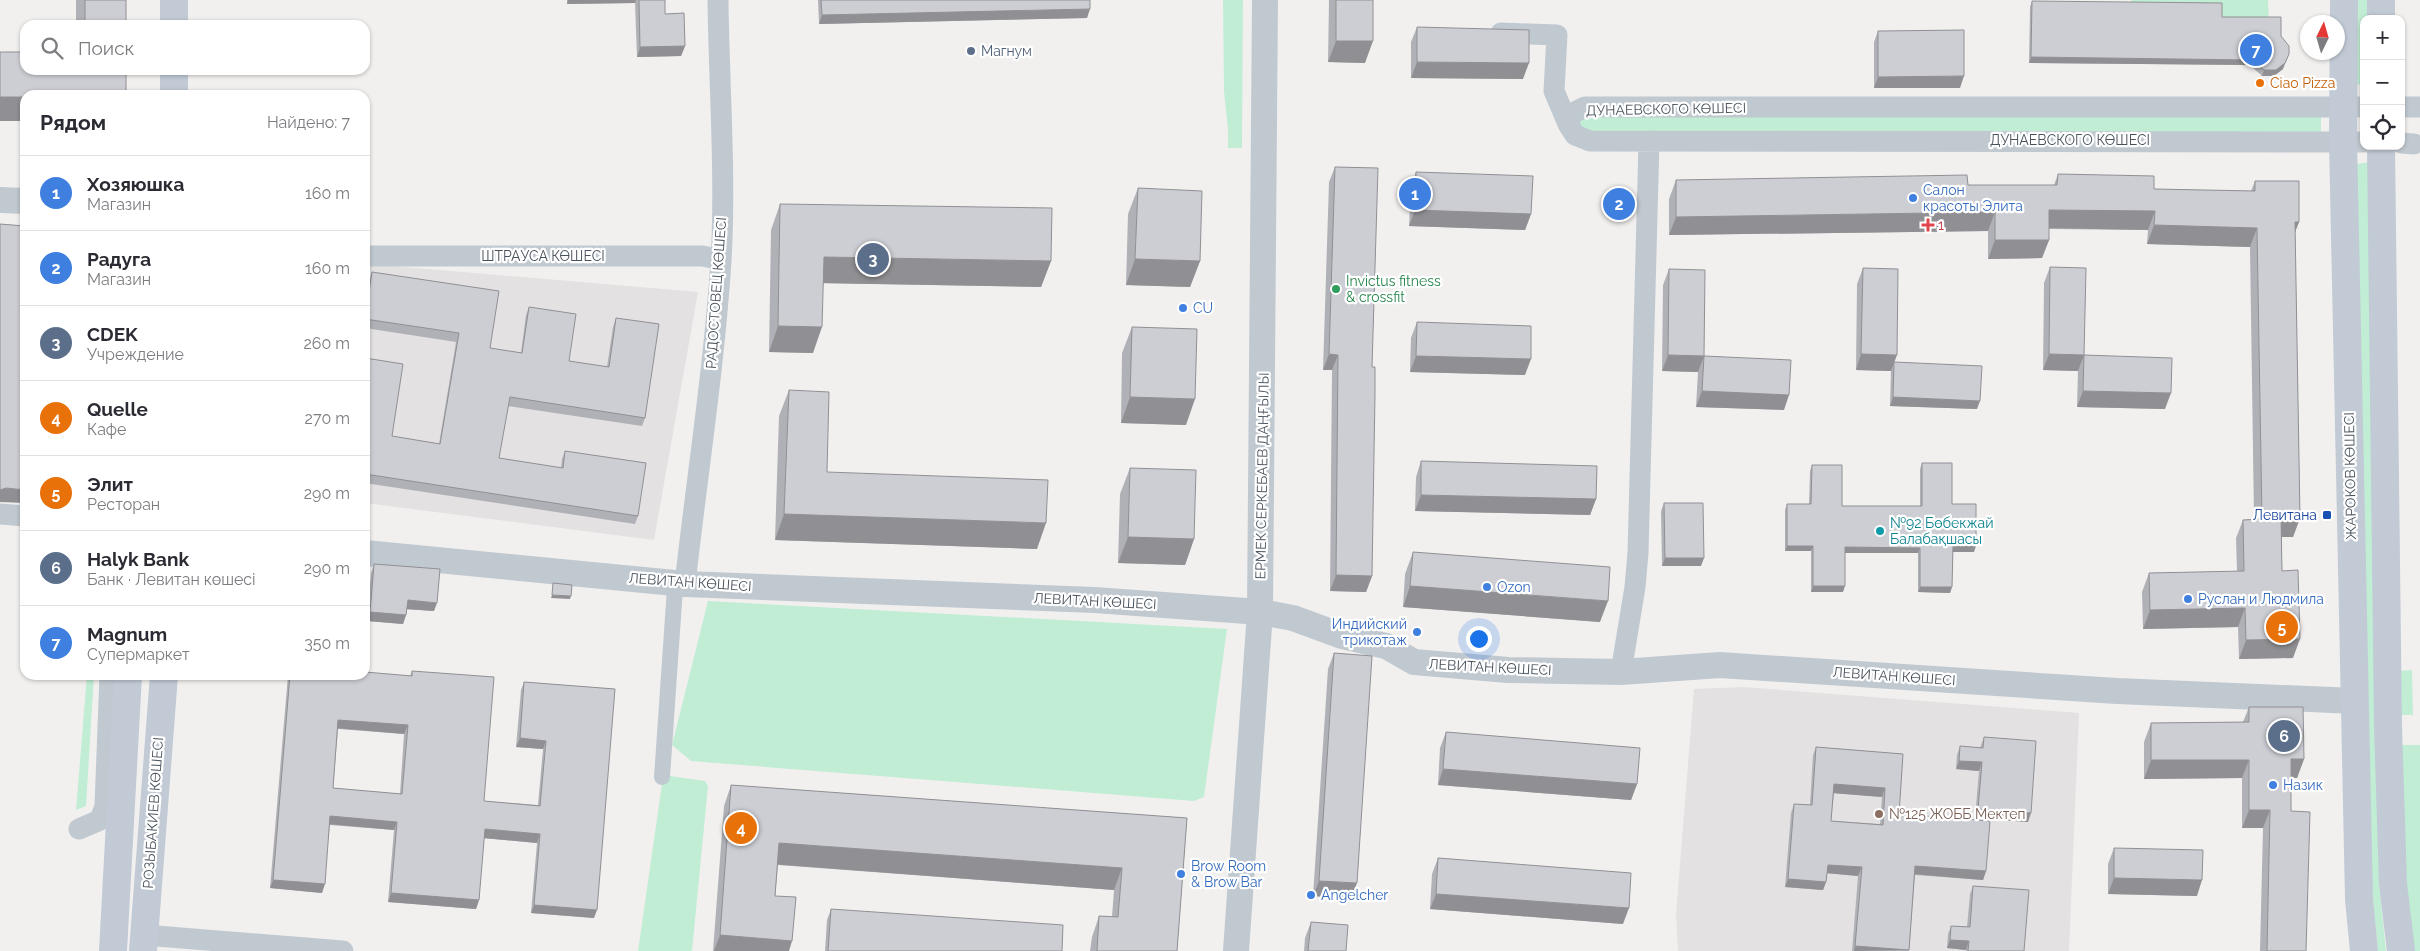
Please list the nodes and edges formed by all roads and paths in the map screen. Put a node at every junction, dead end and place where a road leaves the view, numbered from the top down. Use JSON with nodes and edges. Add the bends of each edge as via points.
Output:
{"nodes":[{"id":1,"x":174,"y":0,"type":"edge"},
{"id":2,"x":718,"y":0,"type":"edge"},
{"id":3,"x":1265,"y":0,"type":"edge"},
{"id":4,"x":2344,"y":0,"type":"edge"},
{"id":5,"x":2381,"y":0,"type":"edge"},
{"id":6,"x":2381,"y":15,"type":"edge"},
{"id":7,"x":174,"y":20,"type":"edge"},
{"id":8,"x":1481,"y":32,"type":"edge"},
{"id":9,"x":174,"y":75,"type":"edge"},
{"id":10,"x":174,"y":90,"type":"edge"},
{"id":11,"x":2353,"y":107,"type":"edge"},
{"id":12,"x":1568,"y":124,"type":"junction"},
{"id":13,"x":1649,"y":140,"type":"junction"},
{"id":14,"x":2353,"y":141,"type":"edge"},
{"id":15,"x":2380,"y":150,"type":"edge"},
{"id":16,"x":0,"y":200,"type":"edge"},
{"id":17,"x":20,"y":202,"type":"edge"},
{"id":18,"x":370,"y":256,"type":"edge"},
{"id":19,"x":721,"y":260,"type":"junction"},
{"id":20,"x":0,"y":514,"type":"edge"},
{"id":21,"x":20,"y":516,"type":"edge"},
{"id":22,"x":370,"y":553,"type":"edge"},
{"id":23,"x":680,"y":586,"type":"junction"},
{"id":24,"x":1260,"y":612,"type":"junction"},
{"id":25,"x":1621,"y":672,"type":"junction"},
{"id":26,"x":110,"y":680,"type":"edge"},
{"id":27,"x":128,"y":680,"type":"edge"},
{"id":28,"x":164,"y":680,"type":"edge"},
{"id":29,"x":2355,"y":701,"type":"junction"},
{"id":30,"x":662,"y":777,"type":"dead end"},
{"id":31,"x":79,"y":829,"type":"dead end"},
{"id":32,"x":144,"y":943,"type":"edge"},
{"id":33,"x":113,"y":951,"type":"edge"},
{"id":34,"x":343,"y":951,"type":"edge"},
{"id":35,"x":1236,"y":951,"type":"edge"},
{"id":36,"x":2364,"y":951,"type":"edge"},
{"id":37,"x":2402,"y":951,"type":"edge"}],
"edges":[{"from":1,"to":7,"type":"main road"},
{"from":2,"to":19,"type":"street","name":"РАДОСТОВЕЦ КӨШЕСІ"},
{"from":3,"to":24,"type":"street","name":"ЕРМЕК СЕРКЕБАЕВ ДАҢҒЫЛЫ"},
{"from":4,"to":11,"type":"main road","name":"ЖАРОКОВ КӨШЕСІ"},
{"from":5,"to":6,"type":"main road"},
{"from":8,"to":12,"type":"street","via":[[1557,35],[1554,91]]},
{"from":9,"to":10,"type":"main road"},
{"from":11,"to":12,"type":"street","name":"ДУНАЕВСКОГО КӨШЕСІ","via":[[1585,107],[1573,113]]},
{"from":11,"to":14,"type":"main road","name":"ЖАРОКОВ КӨШЕСІ"},
{"from":12,"to":13,"type":"street","name":"ДУНАЕВСКОГО КӨШЕСІ","via":[[1576,135],[1590,141]]},
{"from":13,"to":14,"type":"street","name":"ДУНАЕВСКОГО КӨШЕСІ"},
{"from":13,"to":25,"type":"street","via":[[1638,553]]},
{"from":14,"to":29,"type":"main road","name":"ЖАРОКОВ КӨШЕСІ"},
{"from":15,"to":37,"type":"main road","via":[[2388,727],[2393,884]]},
{"from":16,"to":17,"type":"street"},
{"from":18,"to":19,"type":"street","name":"ШТРАУСА КӨШЕСІ","via":[[703,256]]},
{"from":19,"to":23,"type":"street","name":"РАДОСТОВЕЦ КӨШЕСІ","via":[[710,380]]},
{"from":20,"to":21,"type":"street"},
{"from":22,"to":23,"type":"street","name":"ЛЕВИТАН КӨШЕСІ"},
{"from":23,"to":24,"type":"street","name":"ЛЕВИТАН КӨШЕСІ","via":[[1095,600]]},
{"from":23,"to":30,"type":"street","name":"РАДОСТОВЕЦ КӨШЕСІ"},
{"from":24,"to":25,"type":"street","name":"ЛЕВИТАН КӨШЕСІ","via":[[1293,618],[1342,636],[1386,646],[1414,662],[1508,670]]},
{"from":24,"to":35,"type":"street","name":"ЕРМЕК СЕРКЕБАЕВ ДАҢҒЫЛЫ"},
{"from":25,"to":29,"type":"street","name":"ЛЕВИТАН КӨШЕСІ","via":[[1720,665],[2117,691]]},
{"from":26,"to":31,"type":"street","via":[[105,806],[100,820]]},
{"from":27,"to":33,"type":"main road"},
{"from":28,"to":32,"type":"main road","name":"РОЗЫБАКИЕВ КӨШЕСІ"},
{"from":29,"to":36,"type":"main road","name":"ЖАРОКОВ КӨШЕСІ","via":[[2359,899]]},
{"from":32,"to":34,"type":"street","via":[[231,942]]}]}
